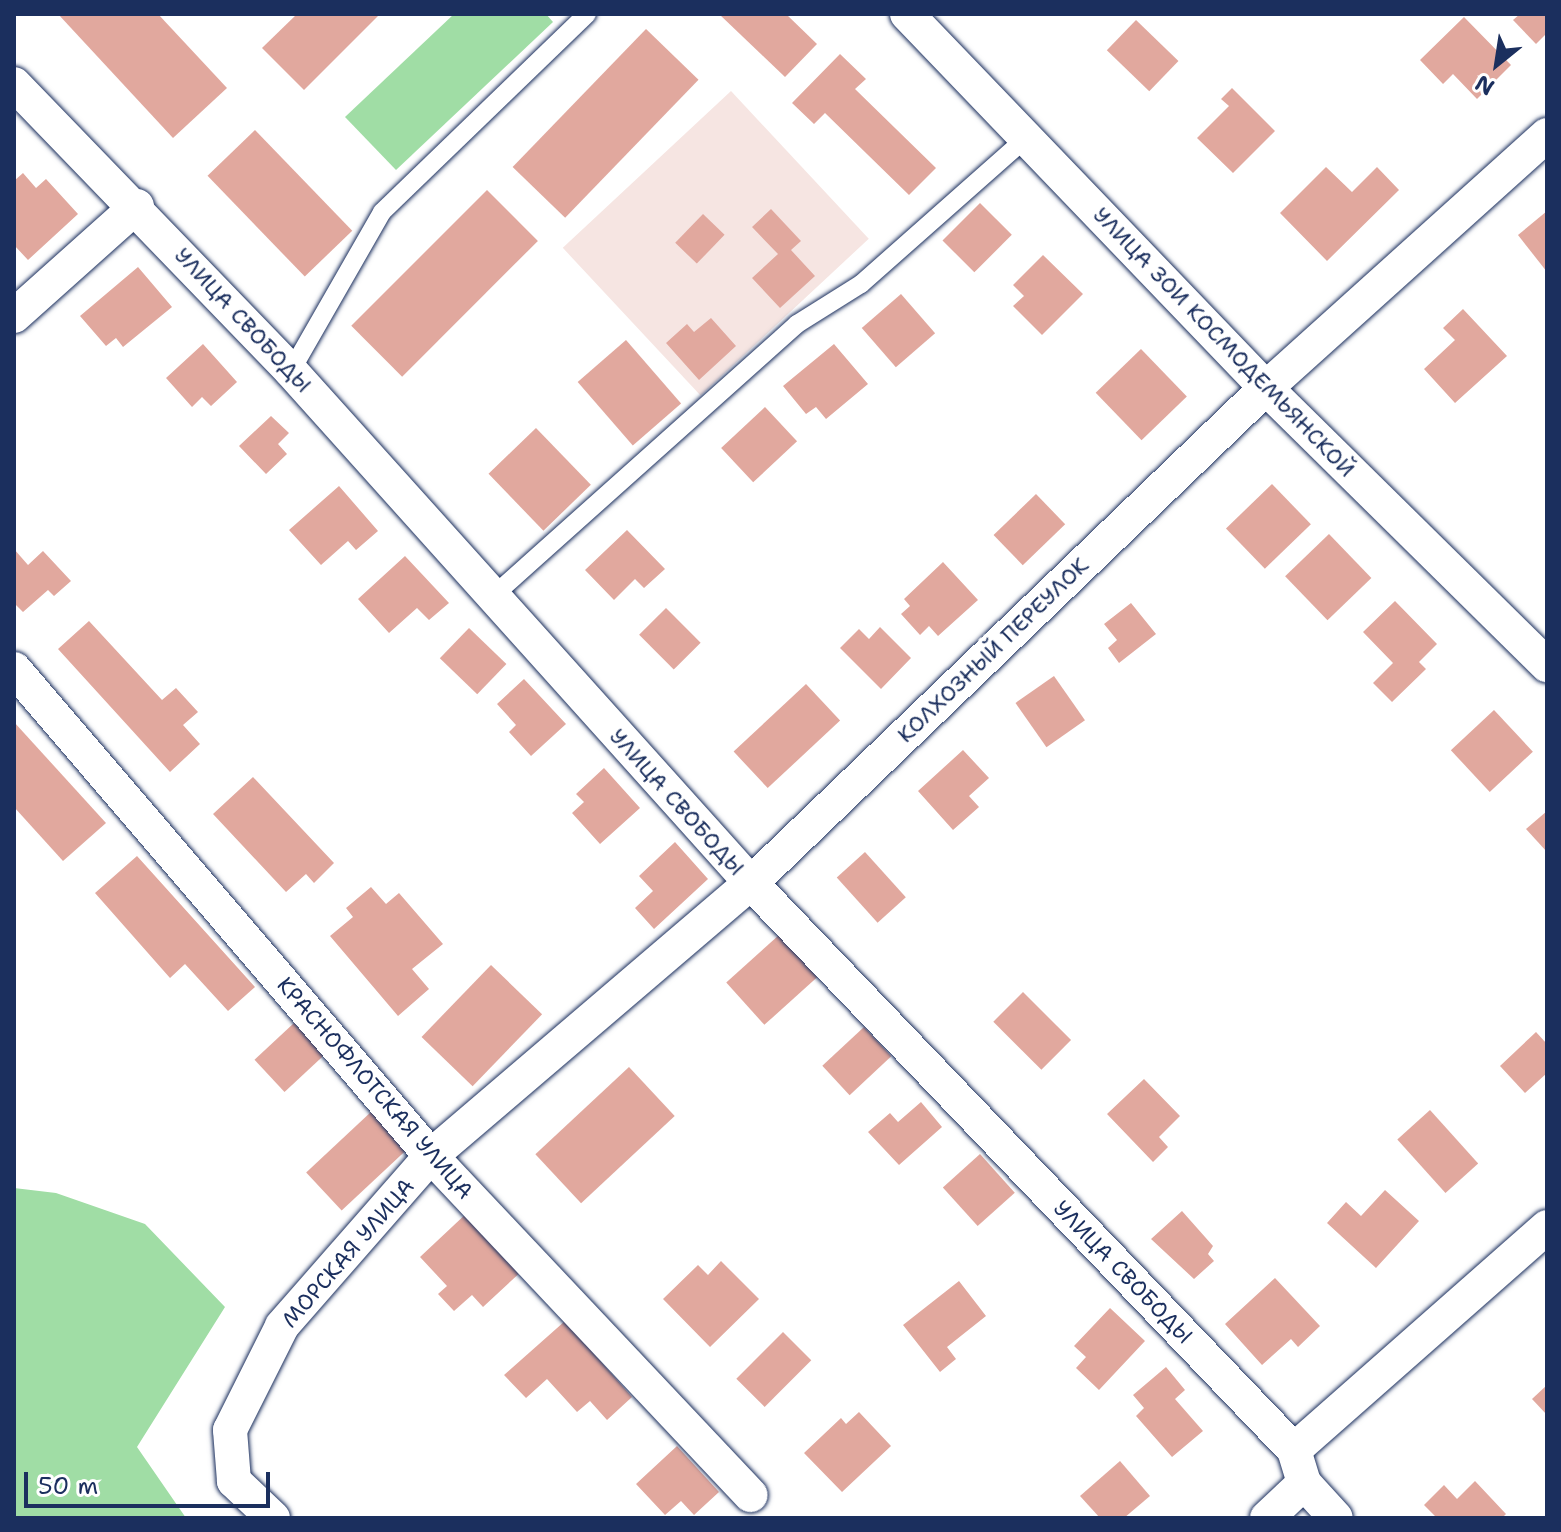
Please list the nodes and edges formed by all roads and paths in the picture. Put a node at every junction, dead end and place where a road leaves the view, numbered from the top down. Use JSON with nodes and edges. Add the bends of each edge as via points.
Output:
{"nodes":[{"id":1,"x":587,"y":14,"type":"edge"},
{"id":2,"x":907,"y":14,"type":"edge"},
{"id":3,"x":14,"y":84,"type":"edge"},
{"id":4,"x":1547,"y":135,"type":"edge"},
{"id":5,"x":1026,"y":138,"type":"junction"},
{"id":6,"x":137,"y":206,"type":"junction"},
{"id":7,"x":14,"y":316,"type":"edge"},
{"id":8,"x":291,"y":371,"type":"junction"},
{"id":9,"x":1266,"y":388,"type":"junction"},
{"id":10,"x":493,"y":596,"type":"junction"},
{"id":11,"x":1547,"y":665,"type":"edge"},
{"id":12,"x":14,"y":669,"type":"edge"},
{"id":13,"x":751,"y":883,"type":"junction"},
{"id":14,"x":431,"y":1156,"type":"junction"},
{"id":15,"x":1547,"y":1227,"type":"edge"},
{"id":16,"x":1294,"y":1450,"type":"junction"},
{"id":17,"x":1304,"y":1483,"type":"junction"},
{"id":18,"x":751,"y":1495,"type":"dead end"},
{"id":19,"x":273,"y":1518,"type":"edge"},
{"id":20,"x":1267,"y":1518,"type":"edge"},
{"id":21,"x":1336,"y":1518,"type":"edge"}],
"edges":[{"from":1,"to":8,"type":"lane","via":[[382,212]]},
{"from":2,"to":5,"type":"street","name":"УЛИЦА ЗОИ КОСМОДЕМЬЯНСКОЙ"},
{"from":3,"to":6,"type":"street","name":"УЛИЦА СВОБОДЫ"},
{"from":4,"to":9,"type":"street","name":"КОЛХОЗНЫЙ ПЕРЕУЛОК"},
{"from":5,"to":9,"type":"street","name":"УЛИЦА ЗОИ КОСМОДЕМЬЯНСКОЙ"},
{"from":5,"to":10,"type":"lane","via":[[861,284],[797,324]]},
{"from":6,"to":7,"type":"street"},
{"from":6,"to":8,"type":"street","name":"УЛИЦА СВОБОДЫ"},
{"from":8,"to":10,"type":"street","name":"УЛИЦА СВОБОДЫ"},
{"from":9,"to":11,"type":"street","name":"УЛИЦА ЗОИ КОСМОДЕМЬЯНСКОЙ"},
{"from":9,"to":13,"type":"street","name":"КОЛХОЗНЫЙ ПЕРЕУЛОК"},
{"from":10,"to":13,"type":"street","name":"УЛИЦА СВОБОДЫ"},
{"from":12,"to":14,"type":"street","name":"КРАСНОФЛОТСКАЯ УЛИЦА"},
{"from":13,"to":14,"type":"street","name":"КОЛХОЗНЫЙ ПЕРЕУЛОК"},
{"from":13,"to":16,"type":"street","name":"УЛИЦА СВОБОДЫ"},
{"from":14,"to":18,"type":"street","name":"КРАСНОФЛОТСКАЯ УЛИЦА"},
{"from":14,"to":19,"type":"street","name":"МОРСКАЯ УЛИЦА","via":[[282,1326],[230,1430],[234,1481]]},
{"from":15,"to":16,"type":"street"},
{"from":16,"to":17,"type":"street","name":"УЛИЦА СВОБОДЫ"},
{"from":17,"to":20,"type":"street"},
{"from":17,"to":21,"type":"street","name":"УЛИЦА СВОБОДЫ"}]}
